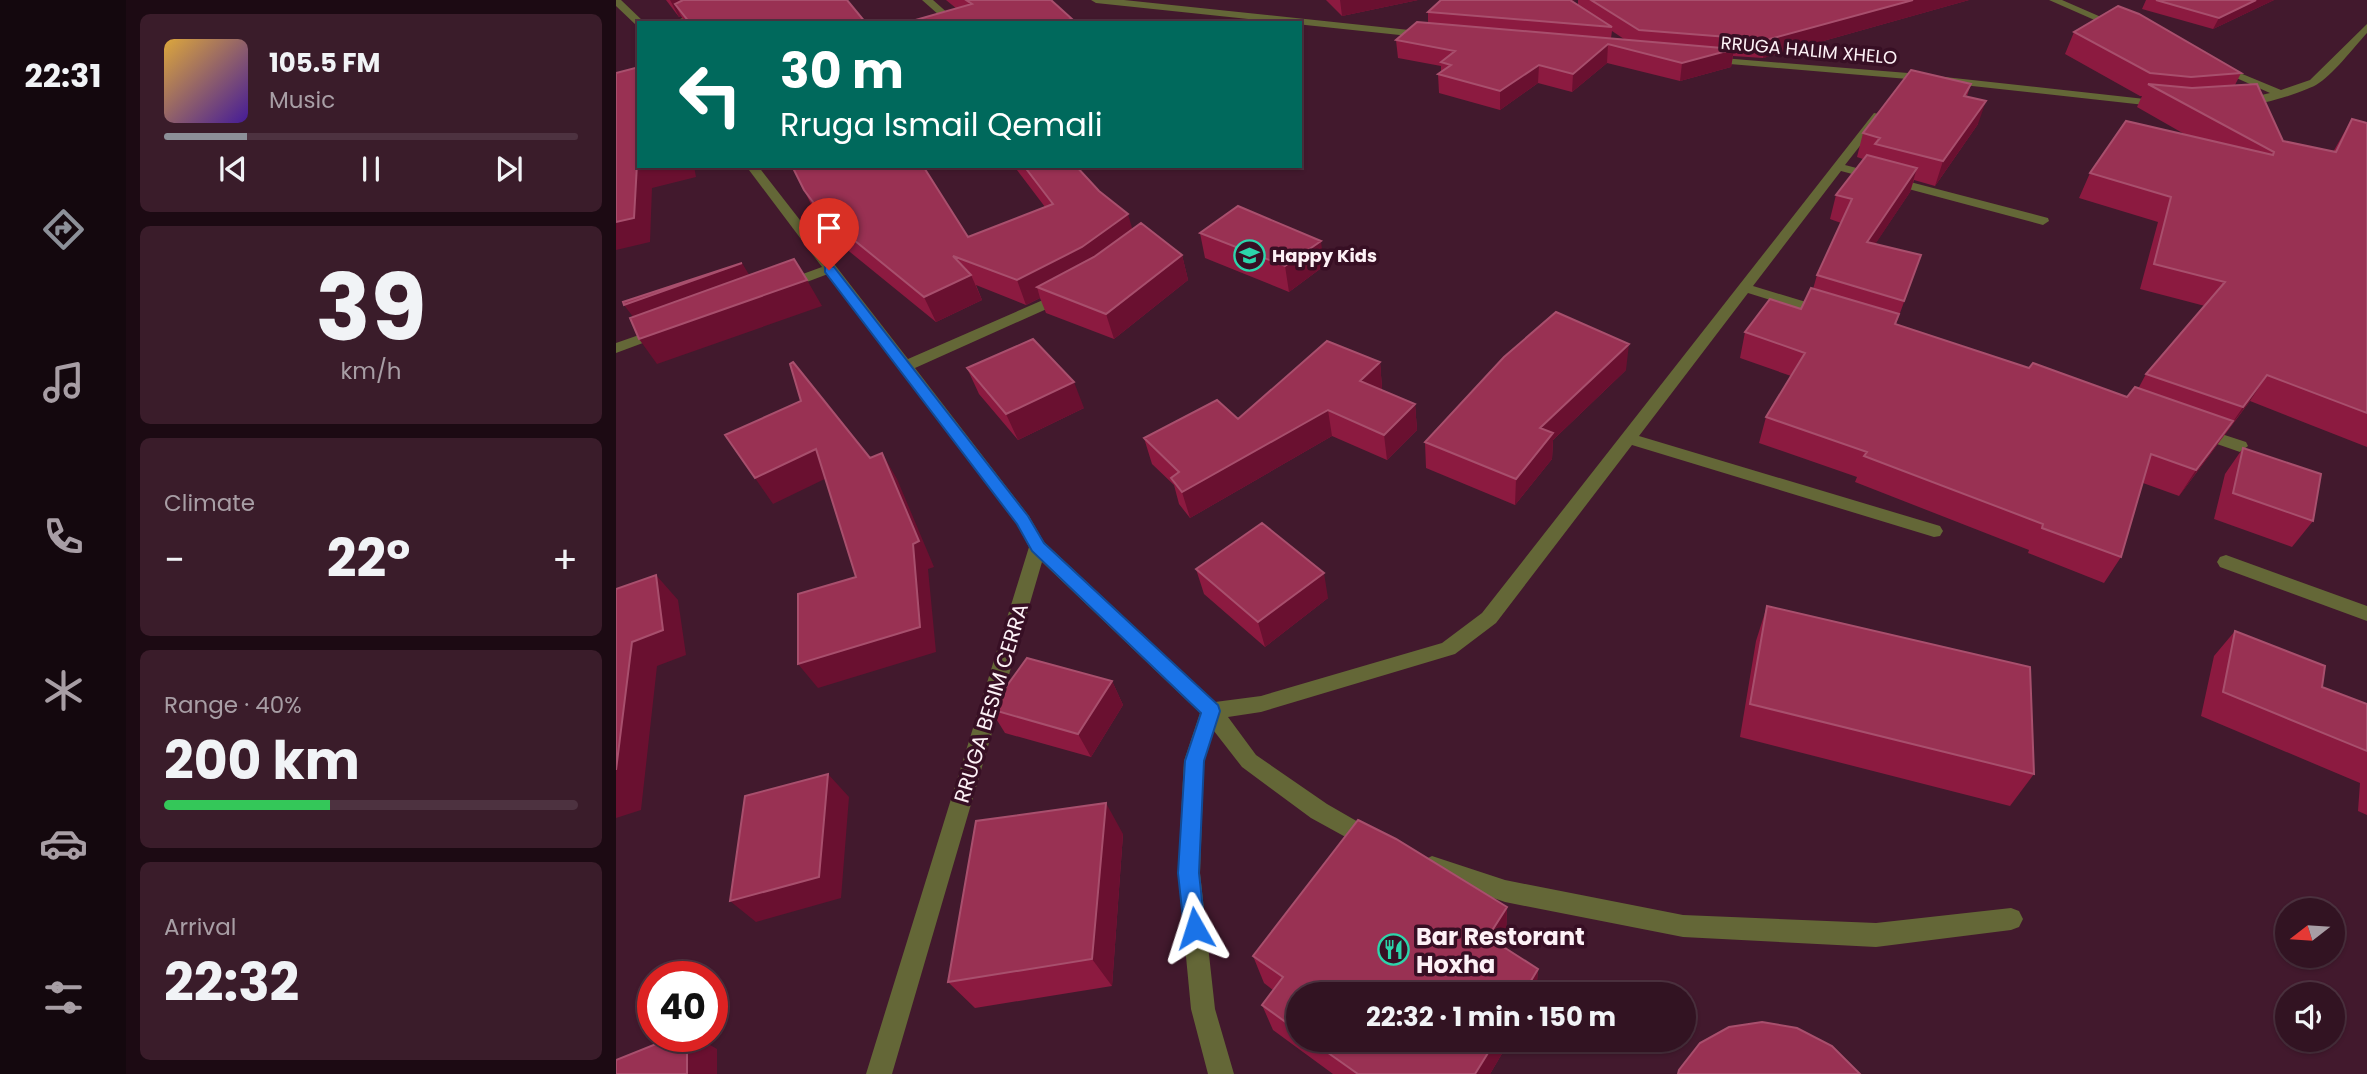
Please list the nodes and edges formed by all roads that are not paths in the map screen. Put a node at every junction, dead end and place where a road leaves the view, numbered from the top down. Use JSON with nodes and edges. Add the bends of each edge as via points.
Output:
{"nodes":[{"id":1,"x":727,"y":0,"type":"edge"},
{"id":2,"x":927,"y":0,"type":"edge"},
{"id":3,"x":1096,"y":0,"type":"edge"},
{"id":4,"x":2054,"y":0,"type":"edge"},
{"id":5,"x":616,"y":1,"type":"edge"},
{"id":6,"x":638,"y":21,"type":"edge"},
{"id":7,"x":681,"y":21,"type":"edge"},
{"id":8,"x":952,"y":21,"type":"edge"},
{"id":9,"x":1296,"y":21,"type":"edge"},
{"id":10,"x":1302,"y":22,"type":"edge"},
{"id":11,"x":2367,"y":27,"type":"edge"},
{"id":12,"x":2131,"y":32,"type":"edge"},
{"id":13,"x":1438,"y":36,"type":"edge"},
{"id":14,"x":1703,"y":59,"type":"edge"},
{"id":15,"x":2207,"y":63,"type":"edge"},
{"id":16,"x":1908,"y":76,"type":"junction"},
{"id":17,"x":2282,"y":94,"type":"junction"},
{"id":18,"x":2224,"y":104,"type":"edge"},
{"id":19,"x":2180,"y":106,"type":"edge"},
{"id":20,"x":1838,"y":167,"type":"junction"},
{"id":21,"x":753,"y":168,"type":"edge"},
{"id":22,"x":2043,"y":221,"type":"dead end"},
{"id":23,"x":829,"y":270,"type":"junction"},
{"id":24,"x":1745,"y":288,"type":"junction"},
{"id":25,"x":1075,"y":289,"type":"edge"},
{"id":26,"x":767,"y":293,"type":"edge"},
{"id":27,"x":1835,"y":316,"type":"edge"},
{"id":28,"x":679,"y":325,"type":"edge"},
{"id":29,"x":616,"y":348,"type":"edge"},
{"id":30,"x":904,"y":367,"type":"junction"},
{"id":31,"x":2179,"y":425,"type":"edge"},
{"id":32,"x":1628,"y":438,"type":"junction"},
{"id":33,"x":2240,"y":446,"type":"dead end"},
{"id":34,"x":1934,"y":531,"type":"dead end"},
{"id":35,"x":1038,"y":547,"type":"junction"},
{"id":36,"x":2225,"y":562,"type":"dead end"},
{"id":37,"x":2367,"y":614,"type":"edge"},
{"id":38,"x":1211,"y":711,"type":"junction"},
{"id":39,"x":1389,"y":850,"type":"edge"},
{"id":40,"x":1414,"y":861,"type":"edge"},
{"id":41,"x":2011,"y":919,"type":"dead end"},
{"id":42,"x":879,"y":1074,"type":"edge"},
{"id":43,"x":1221,"y":1074,"type":"edge"}],
"edges":[{"from":1,"to":7,"type":"street"},
{"from":2,"to":8,"type":"street"},
{"from":3,"to":9,"type":"street"},
{"from":4,"to":12,"type":"street"},
{"from":5,"to":6,"type":"street"},
{"from":10,"to":13,"type":"street"},
{"from":11,"to":17,"type":"street","via":[[2357,44],[2314,82]]},
{"from":14,"to":16,"type":"street","name":"RRUGA HALIM XHELO"},
{"from":15,"to":17,"type":"street"},
{"from":16,"to":19,"type":"street","name":"RRUGA HALIM XHELO"},
{"from":16,"to":20,"type":"street"},
{"from":17,"to":18,"type":"street"},
{"from":20,"to":22,"type":"street"},
{"from":20,"to":24,"type":"street"},
{"from":21,"to":23,"type":"street"},
{"from":23,"to":26,"type":"street"},
{"from":23,"to":30,"type":"street"},
{"from":24,"to":27,"type":"street"},
{"from":24,"to":32,"type":"street"},
{"from":25,"to":30,"type":"street"},
{"from":28,"to":29,"type":"street"},
{"from":30,"to":35,"type":"street","via":[[1023,520]]},
{"from":31,"to":33,"type":"street"},
{"from":32,"to":34,"type":"street"},
{"from":32,"to":38,"type":"street","via":[[1489,618],[1448,649],[1261,704]]},
{"from":35,"to":38,"type":"street"},
{"from":35,"to":42,"type":"street","name":"RRUGA BESIM CERRA"},
{"from":36,"to":37,"type":"street"},
{"from":38,"to":39,"type":"street","via":[[1249,761],[1319,811]]},
{"from":38,"to":43,"type":"street","via":[[1194,761],[1189,873],[1203,1009]]},
{"from":40,"to":41,"type":"street","via":[[1505,891],[1683,926],[1876,935]]}]}
